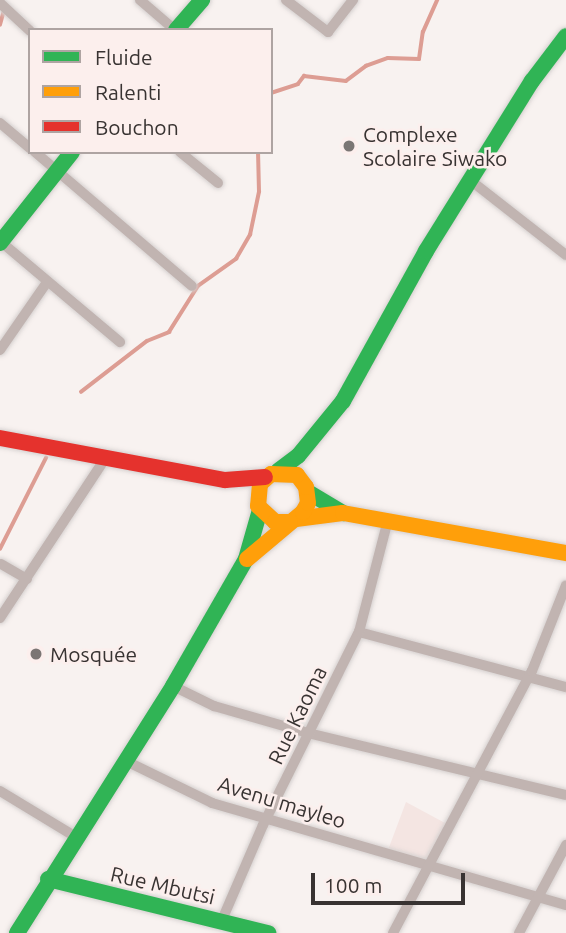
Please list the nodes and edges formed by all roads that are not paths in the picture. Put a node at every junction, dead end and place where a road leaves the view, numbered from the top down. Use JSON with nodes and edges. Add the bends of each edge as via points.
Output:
{"nodes":[{"id":1,"x":140,"y":0,"type":"edge"},
{"id":2,"x":202,"y":0,"type":"edge"},
{"id":3,"x":286,"y":0,"type":"edge"},
{"id":4,"x":353,"y":0,"type":"edge"},
{"id":5,"x":0,"y":3,"type":"edge"},
{"id":6,"x":174,"y":28,"type":"edge"},
{"id":7,"x":178,"y":28,"type":"edge"},
{"id":8,"x":28,"y":29,"type":"edge"},
{"id":9,"x":566,"y":36,"type":"edge"},
{"id":10,"x":0,"y":123,"type":"edge"},
{"id":11,"x":28,"y":146,"type":"edge"},
{"id":12,"x":37,"y":154,"type":"edge"},
{"id":13,"x":70,"y":154,"type":"edge"},
{"id":14,"x":182,"y":154,"type":"edge"},
{"id":15,"x":56,"y":170,"type":"junction"},
{"id":16,"x":470,"y":180,"type":"junction"},
{"id":17,"x":218,"y":183,"type":"dead end"},
{"id":18,"x":0,"y":242,"type":"edge"},
{"id":19,"x":566,"y":255,"type":"edge"},
{"id":20,"x":47,"y":282,"type":"junction"},
{"id":21,"x":192,"y":286,"type":"dead end"},
{"id":22,"x":120,"y":342,"type":"dead end"},
{"id":23,"x":0,"y":350,"type":"edge"},
{"id":24,"x":315,"y":437,"type":"junction"},
{"id":25,"x":0,"y":438,"type":"edge"},
{"id":26,"x":106,"y":457,"type":"junction"},
{"id":27,"x":272,"y":474,"type":"junction"},
{"id":28,"x":225,"y":480,"type":"junction"},
{"id":29,"x":306,"y":487,"type":"junction"},
{"id":30,"x":258,"y":506,"type":"junction"},
{"id":31,"x":343,"y":513,"type":"junction"},
{"id":32,"x":388,"y":520,"type":"junction"},
{"id":33,"x":293,"y":521,"type":"junction"},
{"id":34,"x":566,"y":553,"type":"edge"},
{"id":35,"x":246,"y":559,"type":"junction"},
{"id":36,"x":1,"y":564,"type":"edge"},
{"id":37,"x":27,"y":579,"type":"junction"},
{"id":38,"x":566,"y":586,"type":"edge"},
{"id":39,"x":0,"y":618,"type":"edge"},
{"id":40,"x":359,"y":632,"type":"junction"},
{"id":41,"x":527,"y":679,"type":"junction"},
{"id":42,"x":173,"y":686,"type":"junction"},
{"id":43,"x":566,"y":687,"type":"edge"},
{"id":44,"x":308,"y":733,"type":"junction"},
{"id":45,"x":126,"y":761,"type":"junction"},
{"id":46,"x":480,"y":775,"type":"junction"},
{"id":47,"x":0,"y":791,"type":"edge"},
{"id":48,"x":566,"y":795,"type":"edge"},
{"id":49,"x":268,"y":820,"type":"junction"},
{"id":50,"x":76,"y":837,"type":"junction"},
{"id":51,"x":566,"y":845,"type":"edge"},
{"id":52,"x":431,"y":866,"type":"junction"},
{"id":53,"x":48,"y":879,"type":"junction"},
{"id":54,"x":537,"y":895,"type":"junction"},
{"id":55,"x":566,"y":905,"type":"edge"},
{"id":56,"x":222,"y":920,"type":"junction"},
{"id":57,"x":17,"y":933,"type":"edge"},
{"id":58,"x":268,"y":933,"type":"edge"},
{"id":59,"x":393,"y":933,"type":"edge"},
{"id":60,"x":519,"y":933,"type":"edge"}],
"edges":[{"from":1,"to":6,"type":"street"},
{"from":2,"to":7,"type":"main road"},
{"from":3,"to":4,"type":"street","via":[[328,32]]},
{"from":5,"to":8,"type":"street"},
{"from":9,"to":16,"type":"main road"},
{"from":10,"to":11,"type":"street"},
{"from":12,"to":15,"type":"street"},
{"from":13,"to":15,"type":"main road"},
{"from":14,"to":17,"type":"street"},
{"from":15,"to":18,"type":"main road"},
{"from":15,"to":21,"type":"street"},
{"from":16,"to":19,"type":"street"},
{"from":16,"to":24,"type":"main road","via":[[403,289],[343,401]]},
{"from":18,"to":20,"type":"street"},
{"from":20,"to":22,"type":"street"},
{"from":20,"to":23,"type":"street"},
{"from":24,"to":27,"type":"main road"},
{"from":24,"to":29,"type":"main road"},
{"from":25,"to":26,"type":"main road"},
{"from":26,"to":28,"type":"main road"},
{"from":26,"to":37,"type":"street"},
{"from":27,"to":28,"type":"main road"},
{"from":27,"to":29,"type":"main road","via":[[288,472]]},
{"from":27,"to":30,"type":"main road"},
{"from":28,"to":30,"type":"main road"},
{"from":29,"to":31,"type":"main road"},
{"from":29,"to":33,"type":"main road","via":[[308,503]]},
{"from":30,"to":33,"type":"main road","via":[[275,522]]},
{"from":30,"to":35,"type":"main road"},
{"from":31,"to":32,"type":"main road"},
{"from":31,"to":33,"type":"main road"},
{"from":32,"to":34,"type":"main road"},
{"from":32,"to":40,"type":"street","name":"Rue Kaoma"},
{"from":33,"to":35,"type":"main road"},
{"from":35,"to":42,"type":"main road"},
{"from":36,"to":37,"type":"street"},
{"from":37,"to":39,"type":"street"},
{"from":38,"to":41,"type":"street"},
{"from":40,"to":41,"type":"street"},
{"from":40,"to":44,"type":"street","name":"Rue Kaoma"},
{"from":41,"to":43,"type":"street"},
{"from":41,"to":46,"type":"street"},
{"from":42,"to":44,"type":"street","via":[[214,706]]},
{"from":42,"to":45,"type":"main road"},
{"from":44,"to":46,"type":"street"},
{"from":44,"to":49,"type":"street","name":"Rue Kaoma"},
{"from":45,"to":49,"type":"street","name":"Avenu mayleo","via":[[212,803]]},
{"from":45,"to":50,"type":"main road"},
{"from":46,"to":48,"type":"street"},
{"from":46,"to":52,"type":"street"},
{"from":47,"to":50,"type":"street"},
{"from":49,"to":52,"type":"street","name":"Avenu mayleo"},
{"from":49,"to":56,"type":"street","name":"Rue Kaoma"},
{"from":50,"to":53,"type":"main road"},
{"from":51,"to":54,"type":"street"},
{"from":52,"to":54,"type":"street","name":"Avenu mayleo"},
{"from":52,"to":59,"type":"street"},
{"from":53,"to":56,"type":"main road","name":"Rue Mbutsi"},
{"from":53,"to":57,"type":"main road"},
{"from":54,"to":55,"type":"street","name":"Avenu mayleo"},
{"from":54,"to":60,"type":"street"},
{"from":56,"to":58,"type":"main road","name":"Rue Mbutsi"}]}
